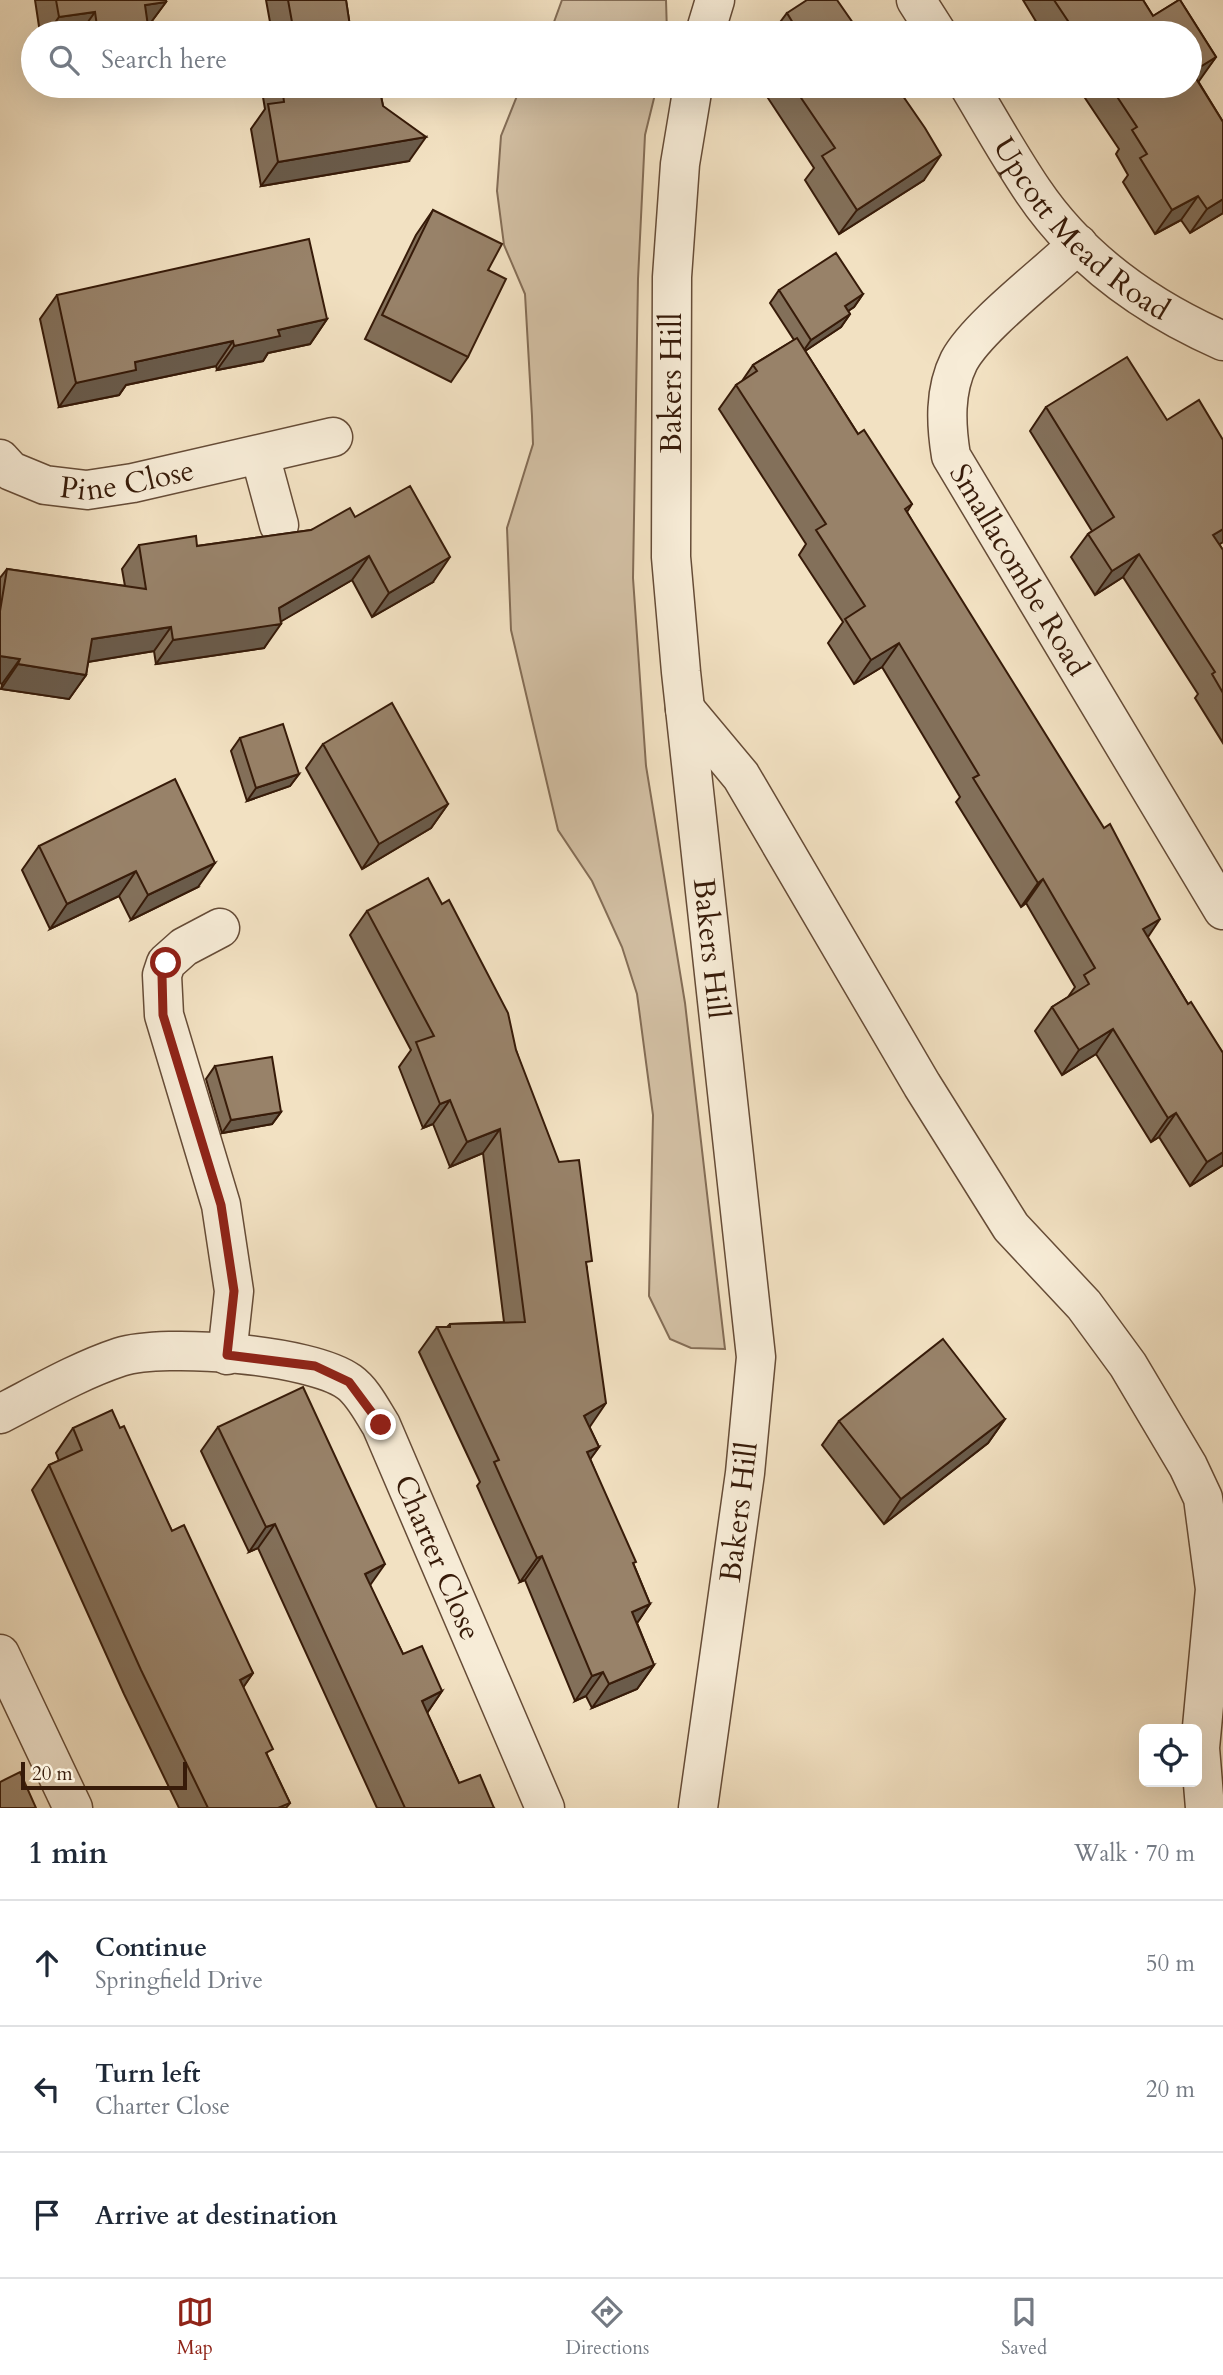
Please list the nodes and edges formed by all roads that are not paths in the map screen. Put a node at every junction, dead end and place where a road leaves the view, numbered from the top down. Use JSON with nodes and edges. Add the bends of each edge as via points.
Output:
{"nodes":[{"id":1,"x":715,"y":0,"type":"edge"},
{"id":2,"x":916,"y":0,"type":"edge"},
{"id":3,"x":709,"y":21,"type":"edge"},
{"id":4,"x":929,"y":21,"type":"edge"},
{"id":5,"x":691,"y":98,"type":"edge"},
{"id":6,"x":976,"y":98,"type":"edge"},
{"id":7,"x":1077,"y":244,"type":"junction"},
{"id":8,"x":1223,"y":341,"type":"edge"},
{"id":9,"x":333,"y":437,"type":"dead end"},
{"id":10,"x":260,"y":455,"type":"junction"},
{"id":11,"x":0,"y":459,"type":"edge"},
{"id":12,"x":279,"y":524,"type":"dead end"},
{"id":13,"x":685,"y":709,"type":"junction"},
{"id":14,"x":1223,"y":910,"type":"edge"},
{"id":15,"x":220,"y":928,"type":"dead end"},
{"id":16,"x":227,"y":1355,"type":"junction"},
{"id":17,"x":0,"y":1414,"type":"edge"},
{"id":18,"x":0,"y":1654,"type":"edge"},
{"id":19,"x":73,"y":1808,"type":"edge"},
{"id":20,"x":545,"y":1808,"type":"edge"},
{"id":21,"x":698,"y":1808,"type":"edge"},
{"id":22,"x":1205,"y":1808,"type":"edge"}],
"edges":[{"from":1,"to":3,"type":"street"},
{"from":2,"to":4,"type":"street"},
{"from":5,"to":13,"type":"street","name":"Bakers Hill","via":[[672,277],[670,408],[671,557]]},
{"from":6,"to":7,"type":"street","name":"Upcott Mead Road","via":[[1034,192]]},
{"from":7,"to":8,"type":"street","name":"Upcott Mead Road","via":[[1130,292]]},
{"from":7,"to":14,"type":"street","name":"Smallacombe Road","via":[[991,323],[960,360],[949,392],[951,456]]},
{"from":9,"to":10,"type":"street","name":"Pine Close"},
{"from":10,"to":11,"type":"street","name":"Pine Close","via":[[87,490],[45,485],[11,471]]},
{"from":10,"to":12,"type":"street"},
{"from":13,"to":21,"type":"street","name":"Bakers Hill","via":[[756,1357],[742,1499]]},
{"from":13,"to":22,"type":"street","via":[[741,776],[922,1086],[1011,1227],[1084,1305],[1128,1365],[1188,1466],[1203,1498],[1215,1590],[1200,1748]]},
{"from":15,"to":16,"type":"street","via":[[184,947],[166,963],[162,975],[163,1015],[221,1205],[234,1291]]},
{"from":16,"to":17,"type":"street","name":"Charter Close","via":[[165,1350],[122,1357]]},
{"from":16,"to":20,"type":"street","name":"Charter Close","via":[[315,1366],[349,1382],[365,1400],[381,1425]]},
{"from":18,"to":19,"type":"street"}]}
